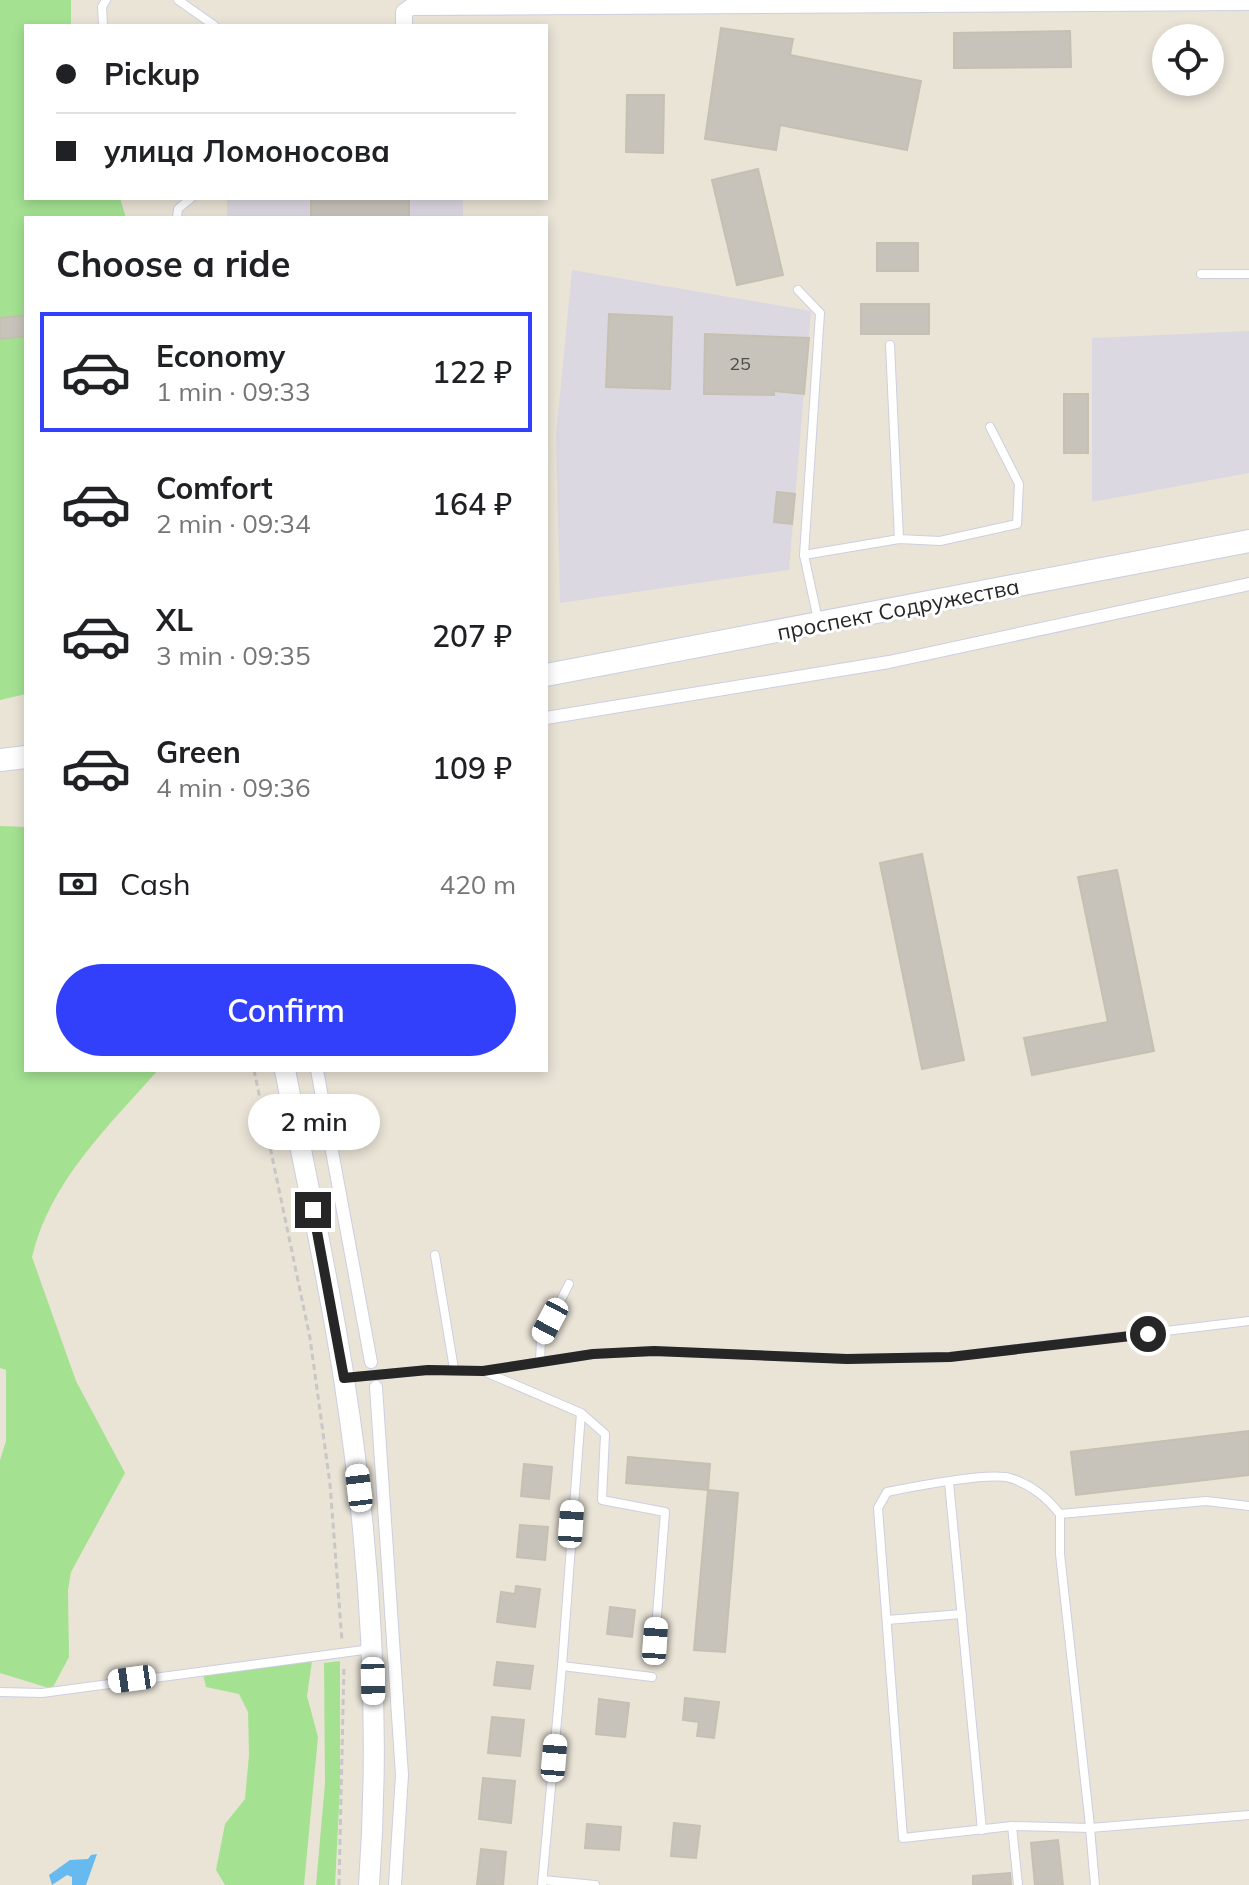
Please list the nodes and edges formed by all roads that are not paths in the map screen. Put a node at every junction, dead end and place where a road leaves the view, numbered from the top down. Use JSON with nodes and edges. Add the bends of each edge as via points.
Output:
{"nodes":[{"id":1,"x":106,"y":0,"type":"edge"},
{"id":2,"x":178,"y":0,"type":"edge"},
{"id":3,"x":1249,"y":2,"type":"edge"},
{"id":4,"x":464,"y":3,"type":"edge"},
{"id":5,"x":103,"y":24,"type":"edge"},
{"id":6,"x":212,"y":24,"type":"edge"},
{"id":7,"x":404,"y":24,"type":"edge"},
{"id":8,"x":189,"y":200,"type":"edge"},
{"id":9,"x":177,"y":216,"type":"edge"},
{"id":10,"x":1201,"y":274,"type":"dead end"},
{"id":11,"x":1249,"y":274,"type":"edge"},
{"id":12,"x":798,"y":290,"type":"dead end"},
{"id":13,"x":890,"y":345,"type":"dead end"},
{"id":14,"x":990,"y":427,"type":"dead end"},
{"id":15,"x":899,"y":539,"type":"junction"},
{"id":16,"x":1249,"y":541,"type":"edge"},
{"id":17,"x":804,"y":555,"type":"junction"},
{"id":18,"x":1249,"y":584,"type":"edge"},
{"id":19,"x":819,"y":625,"type":"junction"},
{"id":20,"x":548,"y":675,"type":"edge"},
{"id":21,"x":548,"y":718,"type":"edge"},
{"id":22,"x":24,"y":757,"type":"edge"},
{"id":23,"x":0,"y":760,"type":"edge"},
{"id":24,"x":285,"y":1072,"type":"edge"},
{"id":25,"x":317,"y":1072,"type":"edge"},
{"id":26,"x":435,"y":1255,"type":"dead end"},
{"id":27,"x":569,"y":1284,"type":"dead end"},
{"id":28,"x":1249,"y":1321,"type":"edge"},
{"id":29,"x":371,"y":1362,"type":"dead end"},
{"id":30,"x":540,"y":1362,"type":"junction"},
{"id":31,"x":454,"y":1369,"type":"junction"},
{"id":32,"x":483,"y":1371,"type":"junction"},
{"id":33,"x":344,"y":1378,"type":"junction"},
{"id":34,"x":376,"y":1387,"type":"dead end"},
{"id":35,"x":581,"y":1413,"type":"junction"},
{"id":36,"x":949,"y":1482,"type":"junction"},
{"id":37,"x":1249,"y":1506,"type":"edge"},
{"id":38,"x":1060,"y":1514,"type":"junction"},
{"id":39,"x":962,"y":1614,"type":"junction"},
{"id":40,"x":887,"y":1620,"type":"junction"},
{"id":41,"x":655,"y":1641,"type":"dead end"},
{"id":42,"x":372,"y":1649,"type":"junction"},
{"id":43,"x":562,"y":1666,"type":"junction"},
{"id":44,"x":652,"y":1677,"type":"dead end"},
{"id":45,"x":0,"y":1692,"type":"edge"},
{"id":46,"x":1249,"y":1815,"type":"edge"},
{"id":47,"x":1012,"y":1826,"type":"junction"},
{"id":48,"x":1090,"y":1828,"type":"junction"},
{"id":49,"x":982,"y":1830,"type":"junction"},
{"id":50,"x":542,"y":1883,"type":"edge"},
{"id":51,"x":369,"y":1885,"type":"edge"},
{"id":52,"x":395,"y":1885,"type":"edge"},
{"id":53,"x":595,"y":1885,"type":"edge"},
{"id":54,"x":1018,"y":1885,"type":"edge"},
{"id":55,"x":1095,"y":1885,"type":"edge"}],
"edges":[{"from":1,"to":5,"type":"lane"},
{"from":2,"to":6,"type":"lane"},
{"from":3,"to":4,"type":"street"},
{"from":4,"to":7,"type":"street","via":[[411,7],[404,12]]},
{"from":8,"to":9,"type":"lane"},
{"from":10,"to":11,"type":"lane"},
{"from":12,"to":17,"type":"lane","via":[[820,313]]},
{"from":13,"to":15,"type":"lane"},
{"from":14,"to":15,"type":"lane","via":[[1019,484],[1017,524],[940,541]]},
{"from":15,"to":17,"type":"lane"},
{"from":16,"to":19,"type":"main road","name":"проспект Содружества"},
{"from":17,"to":19,"type":"lane"},
{"from":18,"to":21,"type":"street","via":[[889,662]]},
{"from":19,"to":20,"type":"main road","name":"проспект Содружества"},
{"from":22,"to":23,"type":"main road"},
{"from":24,"to":33,"type":"street"},
{"from":25,"to":29,"type":"street"},
{"from":26,"to":31,"type":"lane"},
{"from":27,"to":30,"type":"lane","via":[[541,1339]]},
{"from":28,"to":30,"type":"lane","via":[[950,1357],[847,1359],[654,1351]]},
{"from":30,"to":32,"type":"lane"},
{"from":31,"to":32,"type":"lane"},
{"from":31,"to":33,"type":"lane"},
{"from":32,"to":35,"type":"lane"},
{"from":33,"to":42,"type":"street"},
{"from":34,"to":52,"type":"street","via":[[402,1775]]},
{"from":35,"to":41,"type":"lane","via":[[605,1434],[602,1500],[665,1512]]},
{"from":35,"to":43,"type":"lane"},
{"from":36,"to":38,"type":"lane","via":[[1008,1477],[1041,1492]]},
{"from":36,"to":39,"type":"lane"},
{"from":36,"to":40,"type":"lane","via":[[887,1492],[878,1508]]},
{"from":37,"to":38,"type":"lane","via":[[1206,1501]]},
{"from":38,"to":48,"type":"lane"},
{"from":39,"to":40,"type":"lane"},
{"from":39,"to":49,"type":"lane"},
{"from":40,"to":49,"type":"lane","via":[[903,1838]]},
{"from":42,"to":45,"type":"lane","via":[[42,1693]]},
{"from":42,"to":51,"type":"street"},
{"from":43,"to":44,"type":"lane"},
{"from":43,"to":50,"type":"lane"},
{"from":46,"to":48,"type":"lane"},
{"from":47,"to":48,"type":"lane"},
{"from":47,"to":49,"type":"lane"},
{"from":47,"to":54,"type":"lane"},
{"from":48,"to":55,"type":"lane"},
{"from":50,"to":53,"type":"lane"}]}
